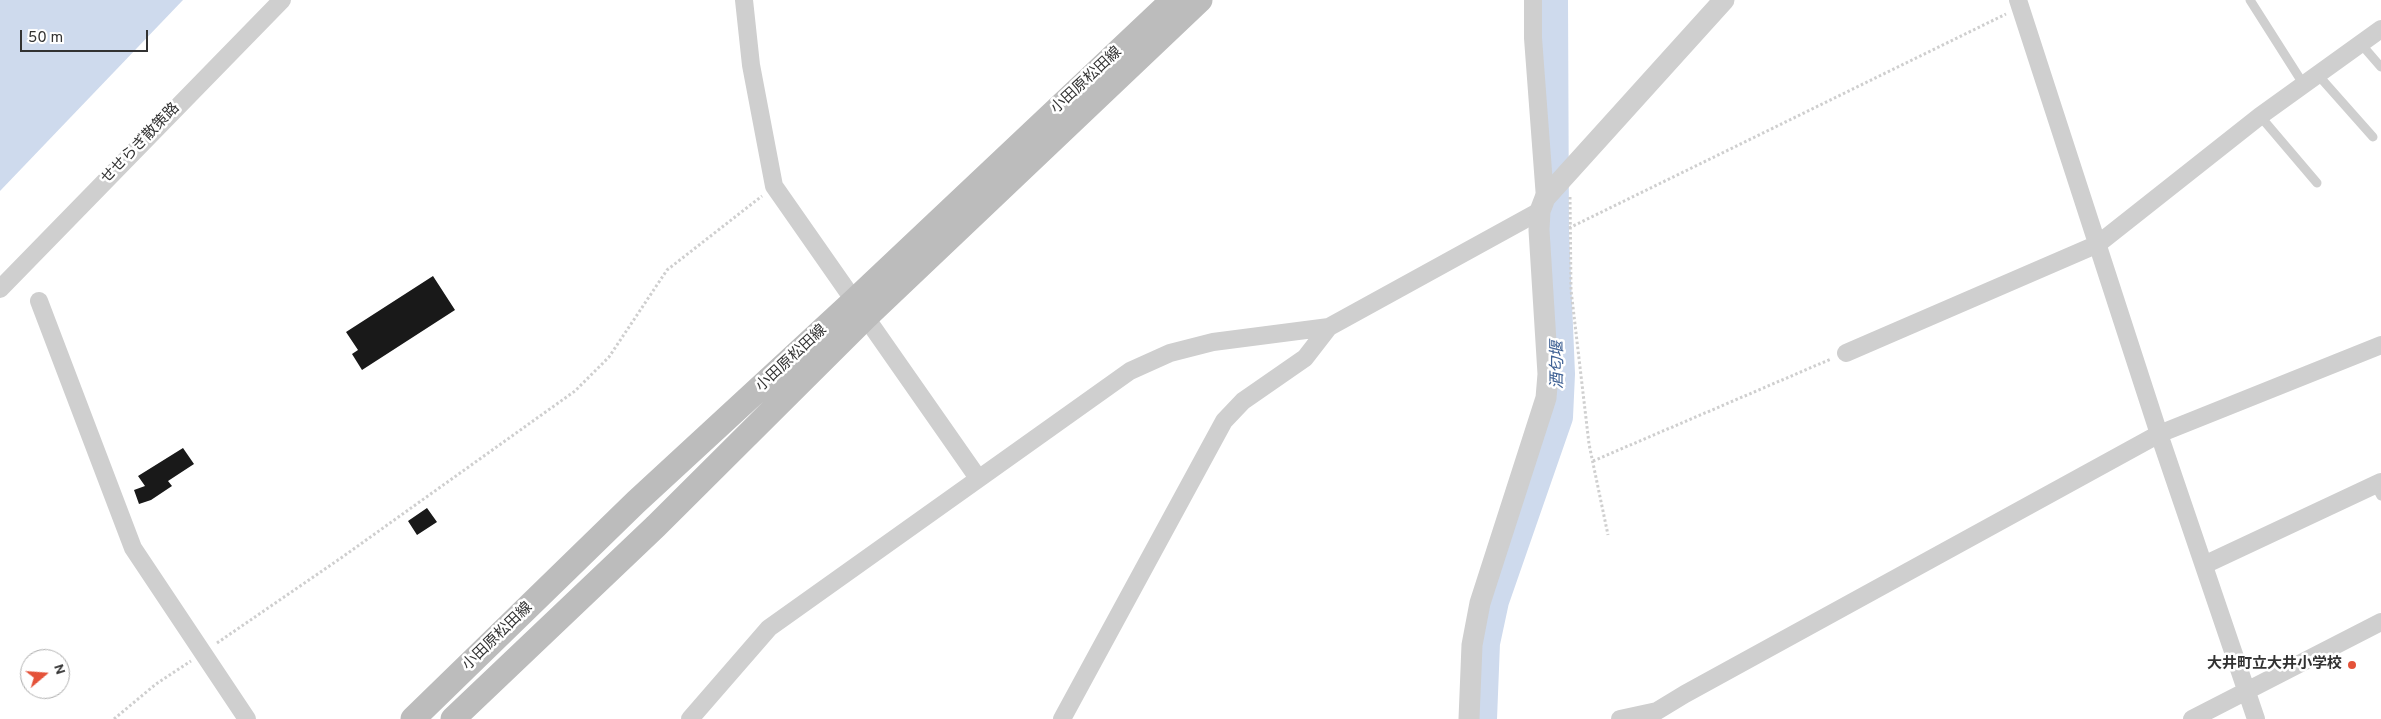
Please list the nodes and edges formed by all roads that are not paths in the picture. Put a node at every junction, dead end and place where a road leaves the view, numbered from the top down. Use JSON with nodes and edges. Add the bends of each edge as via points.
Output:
{"nodes":[{"id":1,"x":282,"y":0,"type":"edge"},
{"id":2,"x":744,"y":0,"type":"edge"},
{"id":3,"x":1173,"y":0,"type":"edge"},
{"id":4,"x":1200,"y":0,"type":"edge"},
{"id":5,"x":1533,"y":0,"type":"edge"},
{"id":6,"x":1724,"y":0,"type":"edge"},
{"id":7,"x":2250,"y":0,"type":"edge"},
{"id":8,"x":2019,"y":4,"type":"edge"},
{"id":9,"x":2381,"y":29,"type":"edge"},
{"id":10,"x":2361,"y":44,"type":"junction"},
{"id":11,"x":2381,"y":67,"type":"edge"},
{"id":12,"x":2311,"y":80,"type":"junction"},
{"id":13,"x":2260,"y":116,"type":"junction"},
{"id":14,"x":2373,"y":137,"type":"dead end"},
{"id":15,"x":2317,"y":183,"type":"dead end"},
{"id":16,"x":1542,"y":204,"type":"junction"},
{"id":17,"x":2098,"y":244,"type":"junction"},
{"id":18,"x":0,"y":289,"type":"edge"},
{"id":19,"x":39,"y":301,"type":"dead end"},
{"id":20,"x":860,"y":309,"type":"junction"},
{"id":21,"x":1329,"y":327,"type":"junction"},
{"id":22,"x":2381,"y":345,"type":"edge"},
{"id":23,"x":1846,"y":353,"type":"road end"},
{"id":24,"x":2159,"y":434,"type":"junction"},
{"id":25,"x":978,"y":478,"type":"junction"},
{"id":26,"x":2379,"y":488,"type":"edge"},
{"id":27,"x":2204,"y":565,"type":"junction"},
{"id":28,"x":2381,"y":622,"type":"edge"},
{"id":29,"x":2246,"y":691,"type":"junction"},
{"id":30,"x":247,"y":719,"type":"edge"},
{"id":31,"x":413,"y":719,"type":"edge"},
{"id":32,"x":453,"y":719,"type":"edge"},
{"id":33,"x":690,"y":719,"type":"edge"},
{"id":34,"x":1062,"y":719,"type":"edge"},
{"id":35,"x":1469,"y":719,"type":"edge"},
{"id":36,"x":1620,"y":719,"type":"edge"},
{"id":37,"x":2192,"y":719,"type":"edge"},
{"id":38,"x":2256,"y":719,"type":"edge"}],
"edges":[{"from":1,"to":18,"type":"street","name":"せせらぎ散策路"},
{"from":2,"to":20,"type":"street","via":[[751,65],[774,186]]},
{"from":3,"to":20,"type":"main road","name":"小田原松田線"},
{"from":4,"to":20,"type":"main road","name":"小田原松田線"},
{"from":5,"to":16,"type":"street"},
{"from":6,"to":16,"type":"street"},
{"from":7,"to":12,"type":"lane"},
{"from":8,"to":17,"type":"street"},
{"from":9,"to":10,"type":"street"},
{"from":10,"to":11,"type":"lane"},
{"from":10,"to":12,"type":"street"},
{"from":12,"to":13,"type":"street"},
{"from":12,"to":14,"type":"lane"},
{"from":13,"to":15,"type":"lane"},
{"from":13,"to":17,"type":"street"},
{"from":16,"to":21,"type":"street"},
{"from":16,"to":35,"type":"street","via":[[1539,230],[1548,374],[1546,398],[1480,603],[1472,646]]},
{"from":17,"to":23,"type":"street"},
{"from":17,"to":24,"type":"street"},
{"from":19,"to":30,"type":"street","via":[[133,548]]},
{"from":20,"to":25,"type":"street"},
{"from":20,"to":31,"type":"main road","name":"小田原松田線","via":[[636,502]]},
{"from":20,"to":32,"type":"main road","name":"小田原松田線","via":[[656,526]]},
{"from":21,"to":25,"type":"street","via":[[1213,342],[1170,353],[1130,372]]},
{"from":21,"to":34,"type":"street","via":[[1305,358],[1243,401],[1224,421]]},
{"from":22,"to":24,"type":"street"},
{"from":24,"to":27,"type":"street"},
{"from":24,"to":36,"type":"street","via":[[1657,711]]},
{"from":25,"to":33,"type":"street","via":[[769,628]]},
{"from":26,"to":27,"type":"street"},
{"from":27,"to":29,"type":"street"},
{"from":28,"to":29,"type":"street"},
{"from":29,"to":37,"type":"street"},
{"from":29,"to":38,"type":"street"}]}
